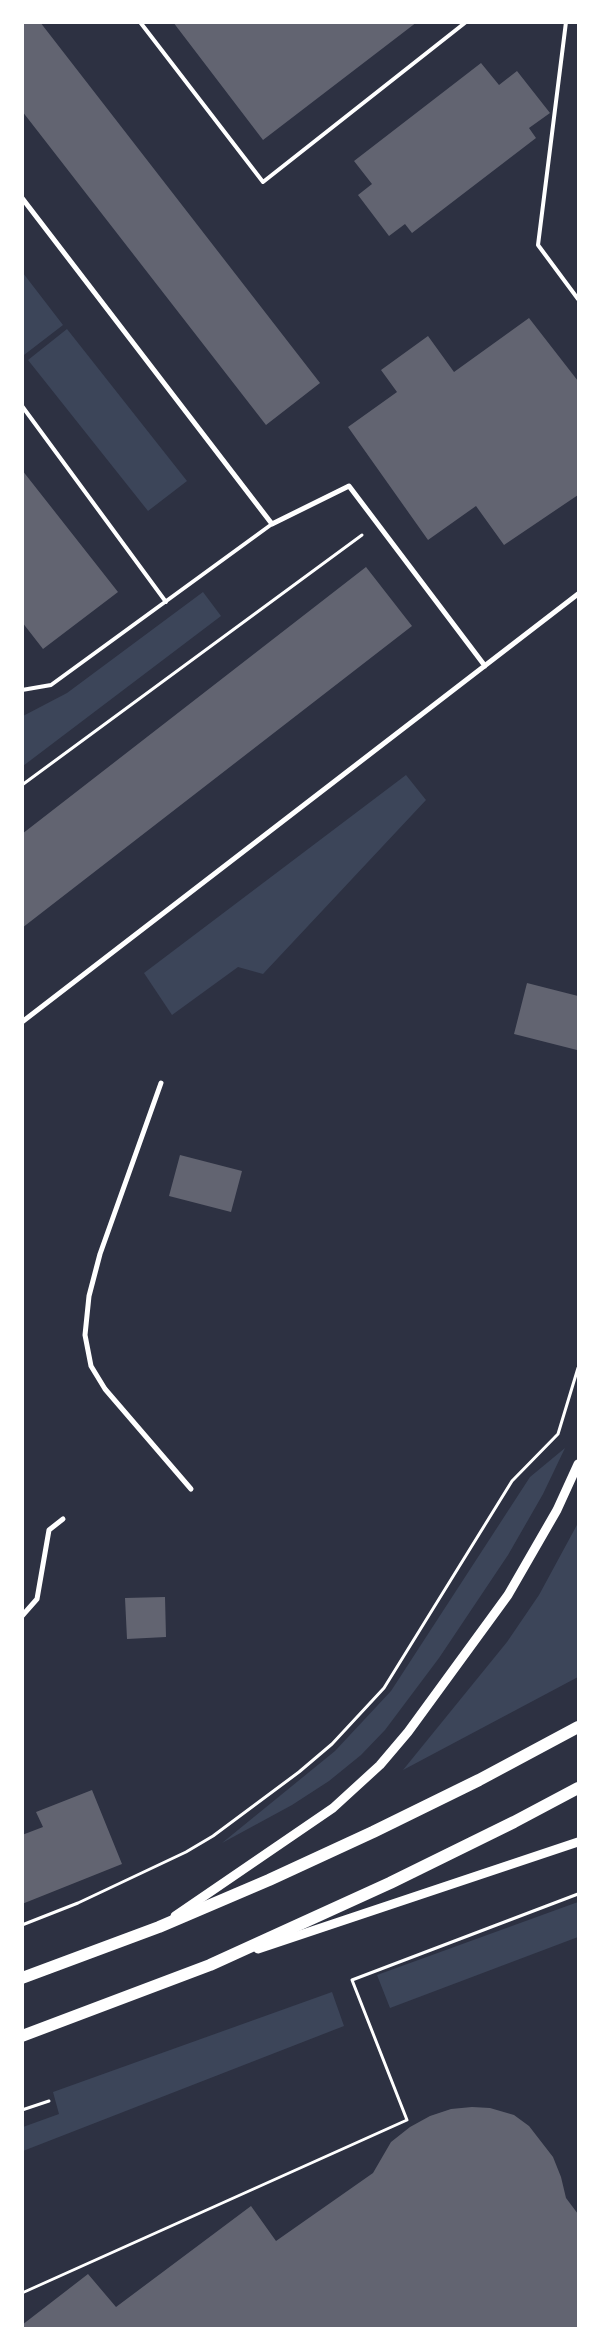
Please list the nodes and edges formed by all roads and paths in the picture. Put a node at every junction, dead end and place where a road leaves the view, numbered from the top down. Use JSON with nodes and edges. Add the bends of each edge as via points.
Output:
{"nodes":[{"id":1,"x":140,"y":22,"type":"edge"},
{"id":2,"x":466,"y":22,"type":"edge"},
{"id":3,"x":566,"y":22,"type":"edge"},
{"id":4,"x":22,"y":198,"type":"edge"},
{"id":5,"x":578,"y":299,"type":"edge"},
{"id":6,"x":22,"y":406,"type":"edge"},
{"id":7,"x":272,"y":524,"type":"junction"},
{"id":8,"x":377,"y":524,"type":"junction"},
{"id":9,"x":578,"y":594,"type":"edge"},
{"id":10,"x":166,"y":602,"type":"junction"},
{"id":11,"x":485,"y":666,"type":"junction"},
{"id":12,"x":22,"y":690,"type":"edge"},
{"id":13,"x":22,"y":785,"type":"edge"},
{"id":14,"x":22,"y":1022,"type":"edge"},
{"id":15,"x":161,"y":1083,"type":"dead end"},
{"id":16,"x":578,"y":1368,"type":"edge"},
{"id":17,"x":578,"y":1464,"type":"edge"},
{"id":18,"x":190,"y":1489,"type":"dead end"},
{"id":19,"x":63,"y":1519,"type":"dead end"},
{"id":20,"x":22,"y":1616,"type":"edge"},
{"id":21,"x":578,"y":1727,"type":"edge"},
{"id":22,"x":578,"y":1788,"type":"edge"},
{"id":23,"x":578,"y":1842,"type":"edge"},
{"id":24,"x":578,"y":1894,"type":"edge"},
{"id":25,"x":22,"y":1925,"type":"edge"},
{"id":26,"x":159,"y":1927,"type":"junction"},
{"id":27,"x":210,"y":1965,"type":"junction"},
{"id":28,"x":22,"y":1978,"type":"edge"},
{"id":29,"x":22,"y":2036,"type":"edge"},
{"id":30,"x":49,"y":2101,"type":"dead end"},
{"id":31,"x":22,"y":2110,"type":"edge"},
{"id":32,"x":22,"y":2293,"type":"edge"}],
"edges":[{"from":1,"to":2,"type":"lane","via":[[263,182]]},
{"from":3,"to":5,"type":"lane","via":[[538,245]]},
{"from":4,"to":7,"type":"street"},
{"from":6,"to":10,"type":"lane"},
{"from":7,"to":8,"type":"street","via":[[349,486]]},
{"from":7,"to":10,"type":"lane"},
{"from":8,"to":11,"type":"street"},
{"from":8,"to":13,"type":"path"},
{"from":9,"to":11,"type":"street"},
{"from":10,"to":12,"type":"lane","via":[[51,685]]},
{"from":11,"to":14,"type":"street"},
{"from":15,"to":18,"type":"street","via":[[100,1254],[88,1296],[84,1335],[91,1366],[105,1389]]},
{"from":16,"to":25,"type":"path","via":[[558,1434],[512,1481],[384,1688],[332,1744],[221,1830],[186,1852],[78,1903]]},
{"from":17,"to":26,"type":"street","via":[[557,1510],[508,1594],[408,1732],[380,1765],[333,1808]]},
{"from":19,"to":20,"type":"street","via":[[49,1530],[37,1599]]},
{"from":21,"to":26,"type":"main road","via":[[373,1832]]},
{"from":22,"to":27,"type":"main road","via":[[399,1879]]},
{"from":23,"to":27,"type":"street"},
{"from":24,"to":32,"type":"path","via":[[352,1980],[407,2120]]},
{"from":26,"to":28,"type":"main road"},
{"from":27,"to":29,"type":"main road"},
{"from":30,"to":31,"type":"path"}]}
